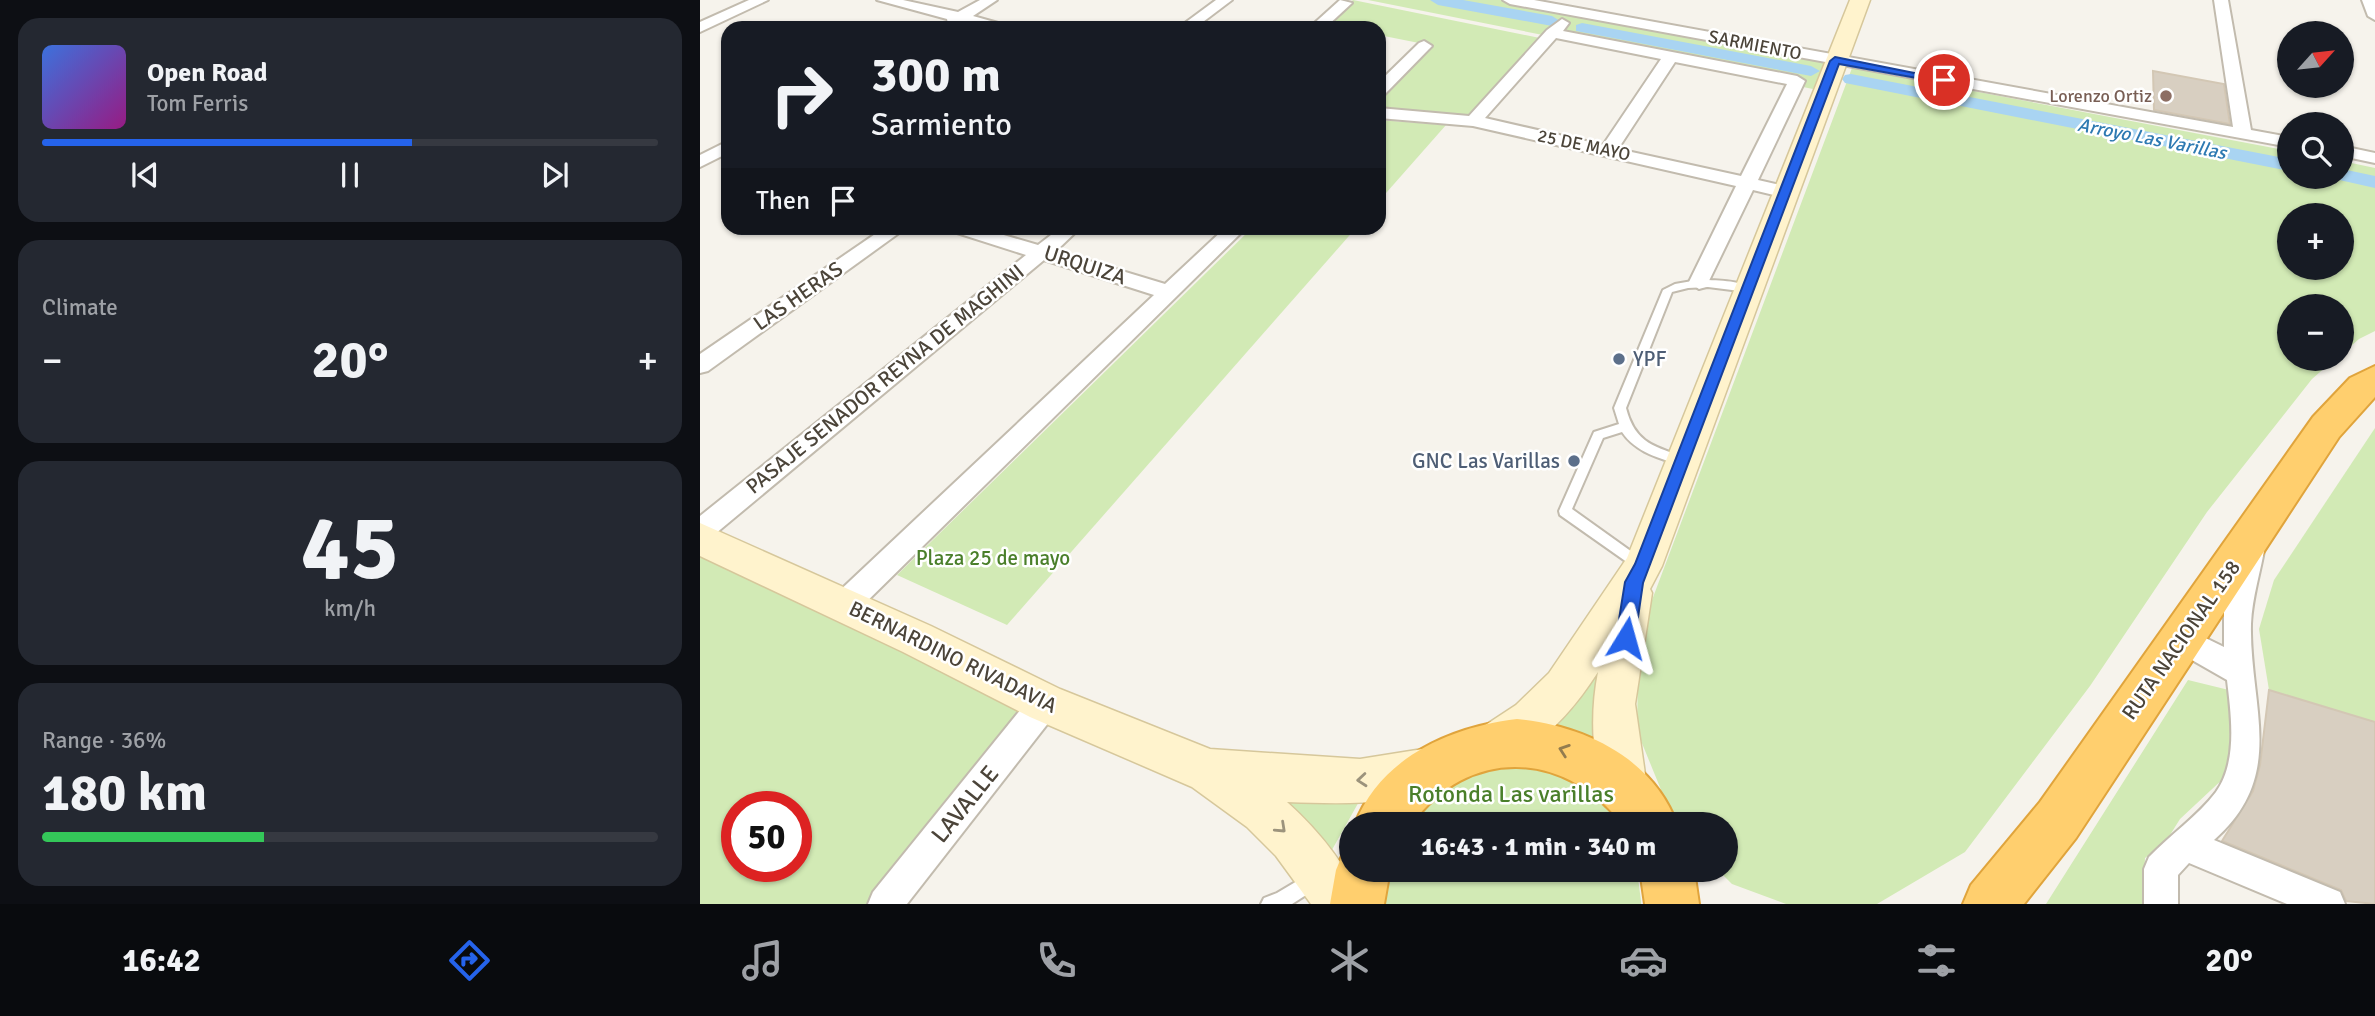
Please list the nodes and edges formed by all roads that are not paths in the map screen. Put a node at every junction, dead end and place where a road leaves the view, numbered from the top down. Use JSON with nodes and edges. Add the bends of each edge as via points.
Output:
{"nodes":[{"id":1,"x":761,"y":0,"type":"edge"},
{"id":2,"x":884,"y":0,"type":"edge"},
{"id":3,"x":990,"y":0,"type":"edge"},
{"id":4,"x":1226,"y":0,"type":"edge"},
{"id":5,"x":1510,"y":0,"type":"edge"},
{"id":6,"x":1860,"y":0,"type":"edge"},
{"id":7,"x":2221,"y":0,"type":"edge"},
{"id":8,"x":2372,"y":0,"type":"edge"},
{"id":9,"x":1346,"y":2,"type":"edge"},
{"id":10,"x":1572,"y":11,"type":"junction"},
{"id":11,"x":2375,"y":16,"type":"edge"},
{"id":12,"x":961,"y":17,"type":"junction"},
{"id":13,"x":953,"y":21,"type":"edge"},
{"id":14,"x":978,"y":21,"type":"edge"},
{"id":15,"x":1195,"y":21,"type":"edge"},
{"id":16,"x":1324,"y":21,"type":"edge"},
{"id":17,"x":700,"y":28,"type":"edge"},
{"id":18,"x":1552,"y":33,"type":"junction"},
{"id":19,"x":1424,"y":46,"type":"dead end"},
{"id":20,"x":1671,"y":56,"type":"junction"},
{"id":21,"x":1835,"y":61,"type":"junction"},
{"id":22,"x":1386,"y":84,"type":"edge"},
{"id":23,"x":1386,"y":114,"type":"edge"},
{"id":24,"x":1474,"y":121,"type":"junction"},
{"id":25,"x":2243,"y":133,"type":"junction"},
{"id":26,"x":2277,"y":140,"type":"edge"},
{"id":27,"x":1608,"y":150,"type":"junction"},
{"id":28,"x":2354,"y":154,"type":"edge"},
{"id":29,"x":2375,"y":158,"type":"edge"},
{"id":30,"x":1748,"y":183,"type":"junction"},
{"id":31,"x":1786,"y":192,"type":"junction"},
{"id":32,"x":886,"y":235,"type":"edge"},
{"id":33,"x":986,"y":235,"type":"edge"},
{"id":34,"x":1062,"y":235,"type":"edge"},
{"id":35,"x":1229,"y":235,"type":"edge"},
{"id":36,"x":1042,"y":251,"type":"junction"},
{"id":37,"x":1699,"y":282,"type":"junction"},
{"id":38,"x":1748,"y":289,"type":"junction"},
{"id":39,"x":1168,"y":292,"type":"junction"},
{"id":40,"x":700,"y":365,"type":"edge"},
{"id":41,"x":2375,"y":379,"type":"edge"},
{"id":42,"x":1623,"y":427,"type":"junction"},
{"id":43,"x":1683,"y":461,"type":"junction"},
{"id":44,"x":700,"y":531,"type":"edge"},
{"id":45,"x":700,"y":538,"type":"edge"},
{"id":46,"x":2253,"y":538,"type":"junction"},
{"id":47,"x":1638,"y":574,"type":"junction"},
{"id":48,"x":844,"y":605,"type":"junction"},
{"id":49,"x":2182,"y":639,"type":"junction"},
{"id":50,"x":2241,"y":672,"type":"junction"},
{"id":51,"x":1045,"y":703,"type":"junction"},
{"id":52,"x":1497,"y":743,"type":"junction"},
{"id":53,"x":1429,"y":770,"type":"junction"},
{"id":54,"x":1208,"y":771,"type":"junction"},
{"id":55,"x":1637,"y":806,"type":"edge"},
{"id":56,"x":1390,"y":812,"type":"edge"},
{"id":57,"x":2172,"y":856,"type":"junction"},
{"id":58,"x":1342,"y":884,"type":"edge"},
{"id":59,"x":1277,"y":903,"type":"edge"},
{"id":60,"x":885,"y":904,"type":"edge"},
{"id":61,"x":1990,"y":904,"type":"edge"},
{"id":62,"x":2161,"y":904,"type":"edge"},
{"id":63,"x":2328,"y":904,"type":"edge"}],
"edges":[{"from":1,"to":17,"type":"street"},
{"from":2,"to":12,"type":"street"},
{"from":3,"to":12,"type":"street"},
{"from":4,"to":15,"type":"street"},
{"from":5,"to":10,"type":"street","name":"SARMIENTO"},
{"from":6,"to":21,"type":"main road"},
{"from":7,"to":25,"type":"street"},
{"from":8,"to":11,"type":"street"},
{"from":9,"to":16,"type":"street"},
{"from":10,"to":18,"type":"street"},
{"from":10,"to":21,"type":"street","name":"SARMIENTO"},
{"from":12,"to":13,"type":"street"},
{"from":12,"to":14,"type":"street"},
{"from":18,"to":20,"type":"street"},
{"from":18,"to":24,"type":"street"},
{"from":19,"to":22,"type":"street"},
{"from":20,"to":27,"type":"street"},
{"from":20,"to":30,"type":"street","via":[[1797,81]]},
{"from":21,"to":25,"type":"street","name":"SARMIENTO"},
{"from":21,"to":31,"type":"main road"},
{"from":23,"to":24,"type":"street","name":"25 DE MAYO"},
{"from":24,"to":27,"type":"street","name":"25 DE MAYO"},
{"from":25,"to":26,"type":"street","name":"SARMIENTO"},
{"from":27,"to":30,"type":"street","name":"25 DE MAYO"},
{"from":28,"to":29,"type":"street"},
{"from":30,"to":31,"type":"street","name":"25 DE MAYO"},
{"from":30,"to":37,"type":"street"},
{"from":31,"to":38,"type":"main road"},
{"from":32,"to":40,"type":"street","name":"LAS HERAS"},
{"from":33,"to":36,"type":"street","name":"URQUIZA"},
{"from":34,"to":36,"type":"street","name":"PASAJE SENADOR REYNA DE MAGHINI"},
{"from":35,"to":39,"type":"street"},
{"from":36,"to":39,"type":"street","name":"URQUIZA"},
{"from":36,"to":44,"type":"street","name":"PASAJE SENADOR REYNA DE MAGHINI"},
{"from":37,"to":38,"type":"lane"},
{"from":37,"to":42,"type":"lane","via":[[1668,290],[1620,408]]},
{"from":38,"to":43,"type":"main road"},
{"from":39,"to":48,"type":"street"},
{"from":41,"to":46,"type":"highway","name":"RUTA NACIONAL 158","via":[[2326,427]]},
{"from":42,"to":43,"type":"lane","via":[[1639,445]]},
{"from":42,"to":47,"type":"lane","via":[[1598,435],[1565,510]]},
{"from":43,"to":47,"type":"main road"},
{"from":45,"to":48,"type":"main road","name":"BERNARDINO RIVADAVIA"},
{"from":46,"to":49,"type":"highway","name":"RUTA NACIONAL 158"},
{"from":46,"to":50,"type":"street","via":[[2238,604]]},
{"from":47,"to":52,"type":"main road","via":[[1564,687],[1531,720]]},
{"from":47,"to":55,"type":"main road","via":[[1614,704]]},
{"from":48,"to":51,"type":"main road","name":"BERNARDINO RIVADAVIA"},
{"from":49,"to":50,"type":"street"},
{"from":49,"to":61,"type":"highway","name":"RUTA NACIONAL 158","via":[[2058,820]]},
{"from":50,"to":57,"type":"street","via":[[2248,723],[2245,759],[2229,800]]},
{"from":51,"to":54,"type":"main road","name":"BERNARDINO RIVADAVIA"},
{"from":51,"to":60,"type":"street","name":"LAVALLE"},
{"from":52,"to":53,"type":"highway","via":[[1473,748]]},
{"from":55,"to":52,"type":"highway","one_way":true,"via":[[1596,765],[1565,749],[1531,742]]},
{"from":53,"to":54,"type":"main road","name":"BERNARDINO RIVADAVIA","one_way":true,"via":[[1360,782]]},
{"from":53,"to":56,"type":"highway"},
{"from":54,"to":58,"type":"main road","name":"BERNARDINO RIVADAVIA","one_way":true,"via":[[1263,811]]},
{"from":57,"to":62,"type":"street"},
{"from":57,"to":63,"type":"street"},
{"from":58,"to":59,"type":"lane"}]}
